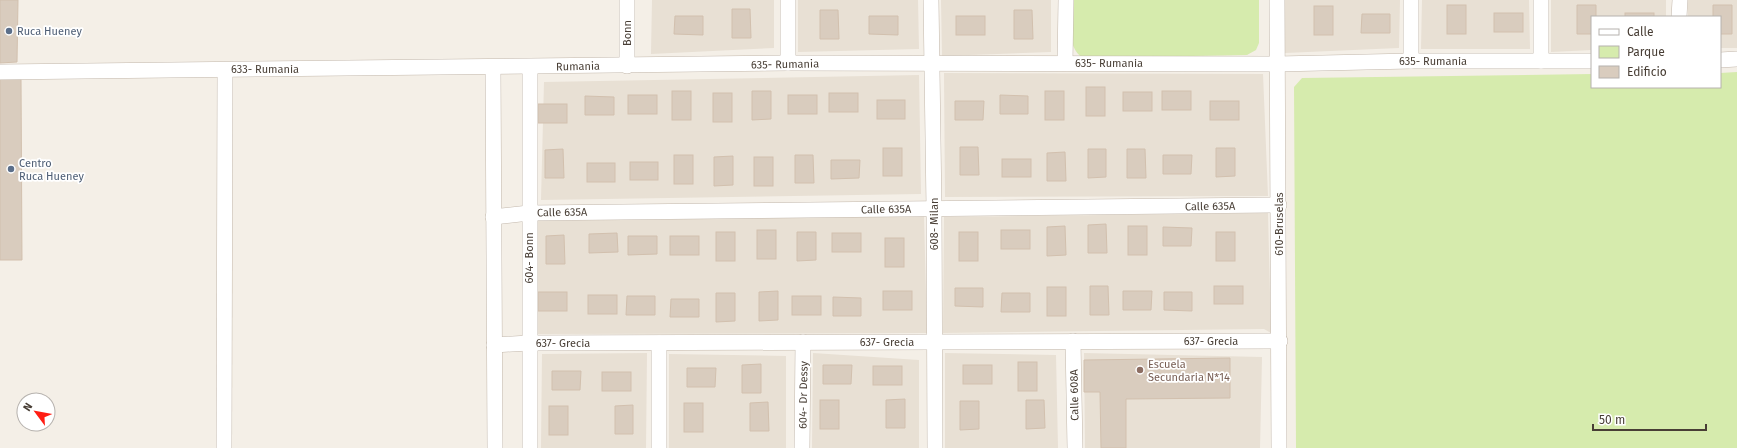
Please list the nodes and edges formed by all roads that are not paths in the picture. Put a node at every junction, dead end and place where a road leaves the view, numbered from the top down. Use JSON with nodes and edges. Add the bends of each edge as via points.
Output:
{"nodes":[{"id":1,"x":626,"y":0,"type":"edge"},
{"id":2,"x":788,"y":0,"type":"edge"},
{"id":3,"x":931,"y":0,"type":"edge"},
{"id":4,"x":1066,"y":0,"type":"edge"},
{"id":5,"x":1277,"y":0,"type":"edge"},
{"id":6,"x":1411,"y":0,"type":"edge"},
{"id":7,"x":1541,"y":0,"type":"edge"},
{"id":8,"x":1680,"y":0,"type":"edge"},
{"id":9,"x":1679,"y":16,"type":"edge"},
{"id":10,"x":1737,"y":59,"type":"edge"},
{"id":11,"x":1721,"y":60,"type":"edge"},
{"id":12,"x":1411,"y":61,"type":"junction"},
{"id":13,"x":1541,"y":61,"type":"junction"},
{"id":14,"x":1591,"y":61,"type":"edge"},
{"id":15,"x":788,"y":63,"type":"junction"},
{"id":16,"x":932,"y":63,"type":"junction"},
{"id":17,"x":1065,"y":63,"type":"junction"},
{"id":18,"x":1278,"y":64,"type":"junction"},
{"id":19,"x":627,"y":66,"type":"junction"},
{"id":20,"x":493,"y":67,"type":"junction"},
{"id":21,"x":530,"y":67,"type":"junction"},
{"id":22,"x":225,"y":70,"type":"junction"},
{"id":23,"x":0,"y":72,"type":"edge"},
{"id":24,"x":1279,"y":205,"type":"junction"},
{"id":25,"x":934,"y":208,"type":"junction"},
{"id":26,"x":530,"y":213,"type":"junction"},
{"id":27,"x":494,"y":217,"type":"junction"},
{"id":28,"x":1280,"y":341,"type":"junction"},
{"id":29,"x":803,"y":342,"type":"junction"},
{"id":30,"x":935,"y":342,"type":"junction"},
{"id":31,"x":1073,"y":342,"type":"junction"},
{"id":32,"x":529,"y":343,"type":"junction"},
{"id":33,"x":659,"y":343,"type":"junction"},
{"id":34,"x":494,"y":345,"type":"junction"},
{"id":35,"x":224,"y":448,"type":"edge"},
{"id":36,"x":495,"y":448,"type":"edge"},
{"id":37,"x":530,"y":448,"type":"edge"},
{"id":38,"x":659,"y":448,"type":"edge"},
{"id":39,"x":802,"y":448,"type":"edge"},
{"id":40,"x":935,"y":448,"type":"edge"},
{"id":41,"x":1074,"y":448,"type":"edge"},
{"id":42,"x":1279,"y":448,"type":"edge"}],
"edges":[{"from":1,"to":19,"type":"street","name":"Bonn"},
{"from":2,"to":15,"type":"street"},
{"from":3,"to":16,"type":"street","name":"608- Milan"},
{"from":4,"to":17,"type":"street"},
{"from":5,"to":18,"type":"street","name":"610-Bruselas"},
{"from":6,"to":12,"type":"street"},
{"from":7,"to":13,"type":"street"},
{"from":8,"to":9,"type":"street"},
{"from":10,"to":11,"type":"street"},
{"from":12,"to":13,"type":"street","name":"635- Rumania"},
{"from":12,"to":18,"type":"street","name":"635- Rumania"},
{"from":13,"to":14,"type":"street","name":"635- Rumania"},
{"from":15,"to":16,"type":"street","name":"635- Rumania"},
{"from":15,"to":19,"type":"street","name":"635- Rumania"},
{"from":16,"to":17,"type":"street","name":"635- Rumania"},
{"from":16,"to":25,"type":"street","name":"608- Milan"},
{"from":17,"to":18,"type":"street","name":"635- Rumania"},
{"from":18,"to":24,"type":"street","name":"610-Bruselas"},
{"from":19,"to":21,"type":"street","name":"Rumania"},
{"from":20,"to":21,"type":"street","name":"633- Rumania"},
{"from":20,"to":22,"type":"street","name":"633- Rumania"},
{"from":20,"to":27,"type":"street"},
{"from":21,"to":26,"type":"street","name":"604- Bonn"},
{"from":22,"to":23,"type":"street","name":"633- Rumania"},
{"from":22,"to":35,"type":"street"},
{"from":24,"to":25,"type":"street","name":"Calle 635A"},
{"from":24,"to":28,"type":"street","name":"610-Bruselas"},
{"from":25,"to":26,"type":"street","name":"Calle 635A"},
{"from":25,"to":30,"type":"street","name":"608- Milan"},
{"from":26,"to":27,"type":"street","name":"Calle 635A"},
{"from":26,"to":32,"type":"street","name":"604- Bonn"},
{"from":27,"to":34,"type":"street"},
{"from":28,"to":31,"type":"street","name":"637- Grecia"},
{"from":28,"to":42,"type":"street","name":"610-Bruselas"},
{"from":29,"to":30,"type":"street","name":"637- Grecia"},
{"from":29,"to":33,"type":"street","name":"637- Grecia"},
{"from":29,"to":39,"type":"street","name":"604- Dr Dessy"},
{"from":30,"to":31,"type":"street","name":"637- Grecia"},
{"from":30,"to":40,"type":"street","name":"608- Milan"},
{"from":31,"to":41,"type":"street","name":"Calle 608A"},
{"from":32,"to":33,"type":"street","name":"637- Grecia"},
{"from":32,"to":34,"type":"street","name":"637- Grecia"},
{"from":32,"to":37,"type":"street","name":"604- Bonn"},
{"from":33,"to":38,"type":"street"},
{"from":34,"to":36,"type":"street"}]}
